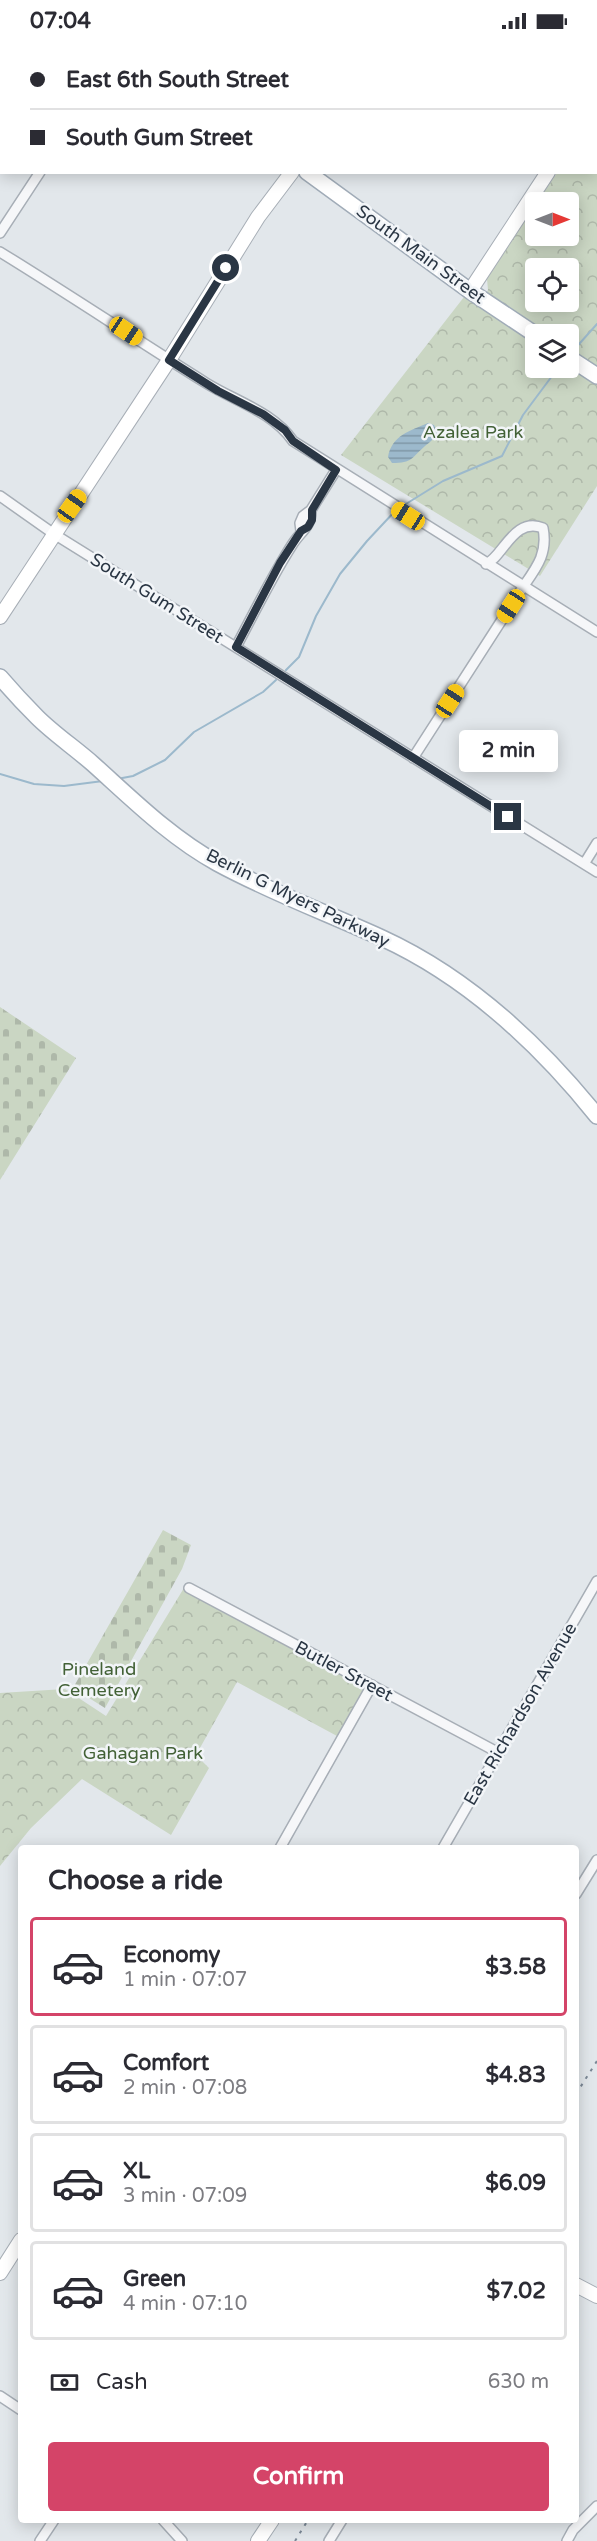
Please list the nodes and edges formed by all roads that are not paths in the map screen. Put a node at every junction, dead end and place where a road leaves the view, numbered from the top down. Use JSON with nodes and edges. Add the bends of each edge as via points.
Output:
{"nodes":[{"id":1,"x":39,"y":174,"type":"edge"},
{"id":2,"x":290,"y":174,"type":"edge"},
{"id":3,"x":310,"y":174,"type":"edge"},
{"id":4,"x":547,"y":174,"type":"edge"},
{"id":5,"x":0,"y":233,"type":"edge"},
{"id":6,"x":0,"y":252,"type":"edge"},
{"id":7,"x":470,"y":291,"type":"junction"},
{"id":8,"x":525,"y":328,"type":"edge"},
{"id":9,"x":169,"y":360,"type":"junction"},
{"id":10,"x":579,"y":364,"type":"edge"},
{"id":11,"x":597,"y":376,"type":"edge"},
{"id":12,"x":336,"y":470,"type":"junction"},
{"id":13,"x":0,"y":496,"type":"edge"},
{"id":14,"x":54,"y":534,"type":"junction"},
{"id":15,"x":486,"y":564,"type":"junction"},
{"id":16,"x":523,"y":587,"type":"junction"},
{"id":17,"x":0,"y":617,"type":"edge"},
{"id":18,"x":597,"y":632,"type":"edge"},
{"id":19,"x":236,"y":647,"type":"junction"},
{"id":20,"x":0,"y":677,"type":"edge"},
{"id":21,"x":413,"y":758,"type":"junction"},
{"id":22,"x":597,"y":843,"type":"edge"},
{"id":23,"x":584,"y":864,"type":"junction"},
{"id":24,"x":597,"y":872,"type":"edge"},
{"id":25,"x":597,"y":1116,"type":"edge"},
{"id":26,"x":597,"y":1581,"type":"edge"},
{"id":27,"x":189,"y":1588,"type":"dead end"},
{"id":28,"x":372,"y":1685,"type":"junction"},
{"id":29,"x":499,"y":1753,"type":"junction"},
{"id":30,"x":282,"y":1845,"type":"edge"},
{"id":31,"x":445,"y":1845,"type":"edge"},
{"id":32,"x":597,"y":1860,"type":"edge"},
{"id":33,"x":579,"y":1889,"type":"edge"},
{"id":34,"x":18,"y":2245,"type":"edge"},
{"id":35,"x":0,"y":2272,"type":"edge"},
{"id":36,"x":579,"y":2287,"type":"edge"},
{"id":37,"x":597,"y":2296,"type":"edge"},
{"id":38,"x":0,"y":2396,"type":"edge"},
{"id":39,"x":18,"y":2408,"type":"edge"},
{"id":40,"x":597,"y":2506,"type":"edge"},
{"id":41,"x":52,"y":2523,"type":"edge"},
{"id":42,"x":166,"y":2523,"type":"edge"},
{"id":43,"x":270,"y":2523,"type":"edge"},
{"id":44,"x":340,"y":2523,"type":"edge"},
{"id":45,"x":40,"y":2541,"type":"edge"},
{"id":46,"x":182,"y":2541,"type":"edge"},
{"id":47,"x":258,"y":2541,"type":"edge"},
{"id":48,"x":329,"y":2541,"type":"edge"},
{"id":49,"x":567,"y":2541,"type":"edge"}],
"edges":[{"from":1,"to":5,"type":"street"},
{"from":2,"to":9,"type":"street","via":[[258,217]]},
{"from":3,"to":7,"type":"main road","name":"South Main Street"},
{"from":4,"to":7,"type":"street"},
{"from":6,"to":9,"type":"street"},
{"from":7,"to":8,"type":"main road","name":"South Main Street"},
{"from":9,"to":12,"type":"street","via":[[263,414],[293,441]]},
{"from":9,"to":14,"type":"street"},
{"from":10,"to":11,"type":"main road"},
{"from":12,"to":15,"type":"street"},
{"from":12,"to":19,"type":"street","via":[[312,510],[312,520],[280,563]]},
{"from":13,"to":14,"type":"street","name":"South Gum Street"},
{"from":14,"to":17,"type":"street"},
{"from":14,"to":19,"type":"street","name":"South Gum Street"},
{"from":15,"to":16,"type":"street"},
{"from":15,"to":16,"type":"street","via":[[523,529],[543,528],[541,562]]},
{"from":16,"to":18,"type":"street"},
{"from":16,"to":21,"type":"street"},
{"from":19,"to":21,"type":"street","name":"South Gum Street"},
{"from":20,"to":25,"type":"main road","name":"Berlin G Myers Parkway","via":[[38,718],[127,798],[216,862],[383,938],[434,967],[506,1020],[568,1081]]},
{"from":21,"to":23,"type":"street","name":"South Gum Street"},
{"from":22,"to":23,"type":"street"},
{"from":23,"to":24,"type":"street","name":"South Gum Street"},
{"from":26,"to":29,"type":"street","name":"East Richardson Avenue"},
{"from":27,"to":28,"type":"street","name":"Butler Street"},
{"from":28,"to":29,"type":"street","name":"Butler Street"},
{"from":28,"to":30,"type":"street"},
{"from":29,"to":31,"type":"street","name":"East Richardson Avenue"},
{"from":32,"to":33,"type":"street"},
{"from":34,"to":35,"type":"street"},
{"from":36,"to":37,"type":"street"},
{"from":38,"to":39,"type":"street"},
{"from":40,"to":49,"type":"street","via":[[573,2529]]},
{"from":41,"to":45,"type":"street"},
{"from":42,"to":46,"type":"street"},
{"from":43,"to":47,"type":"street"},
{"from":44,"to":48,"type":"street"}]}
